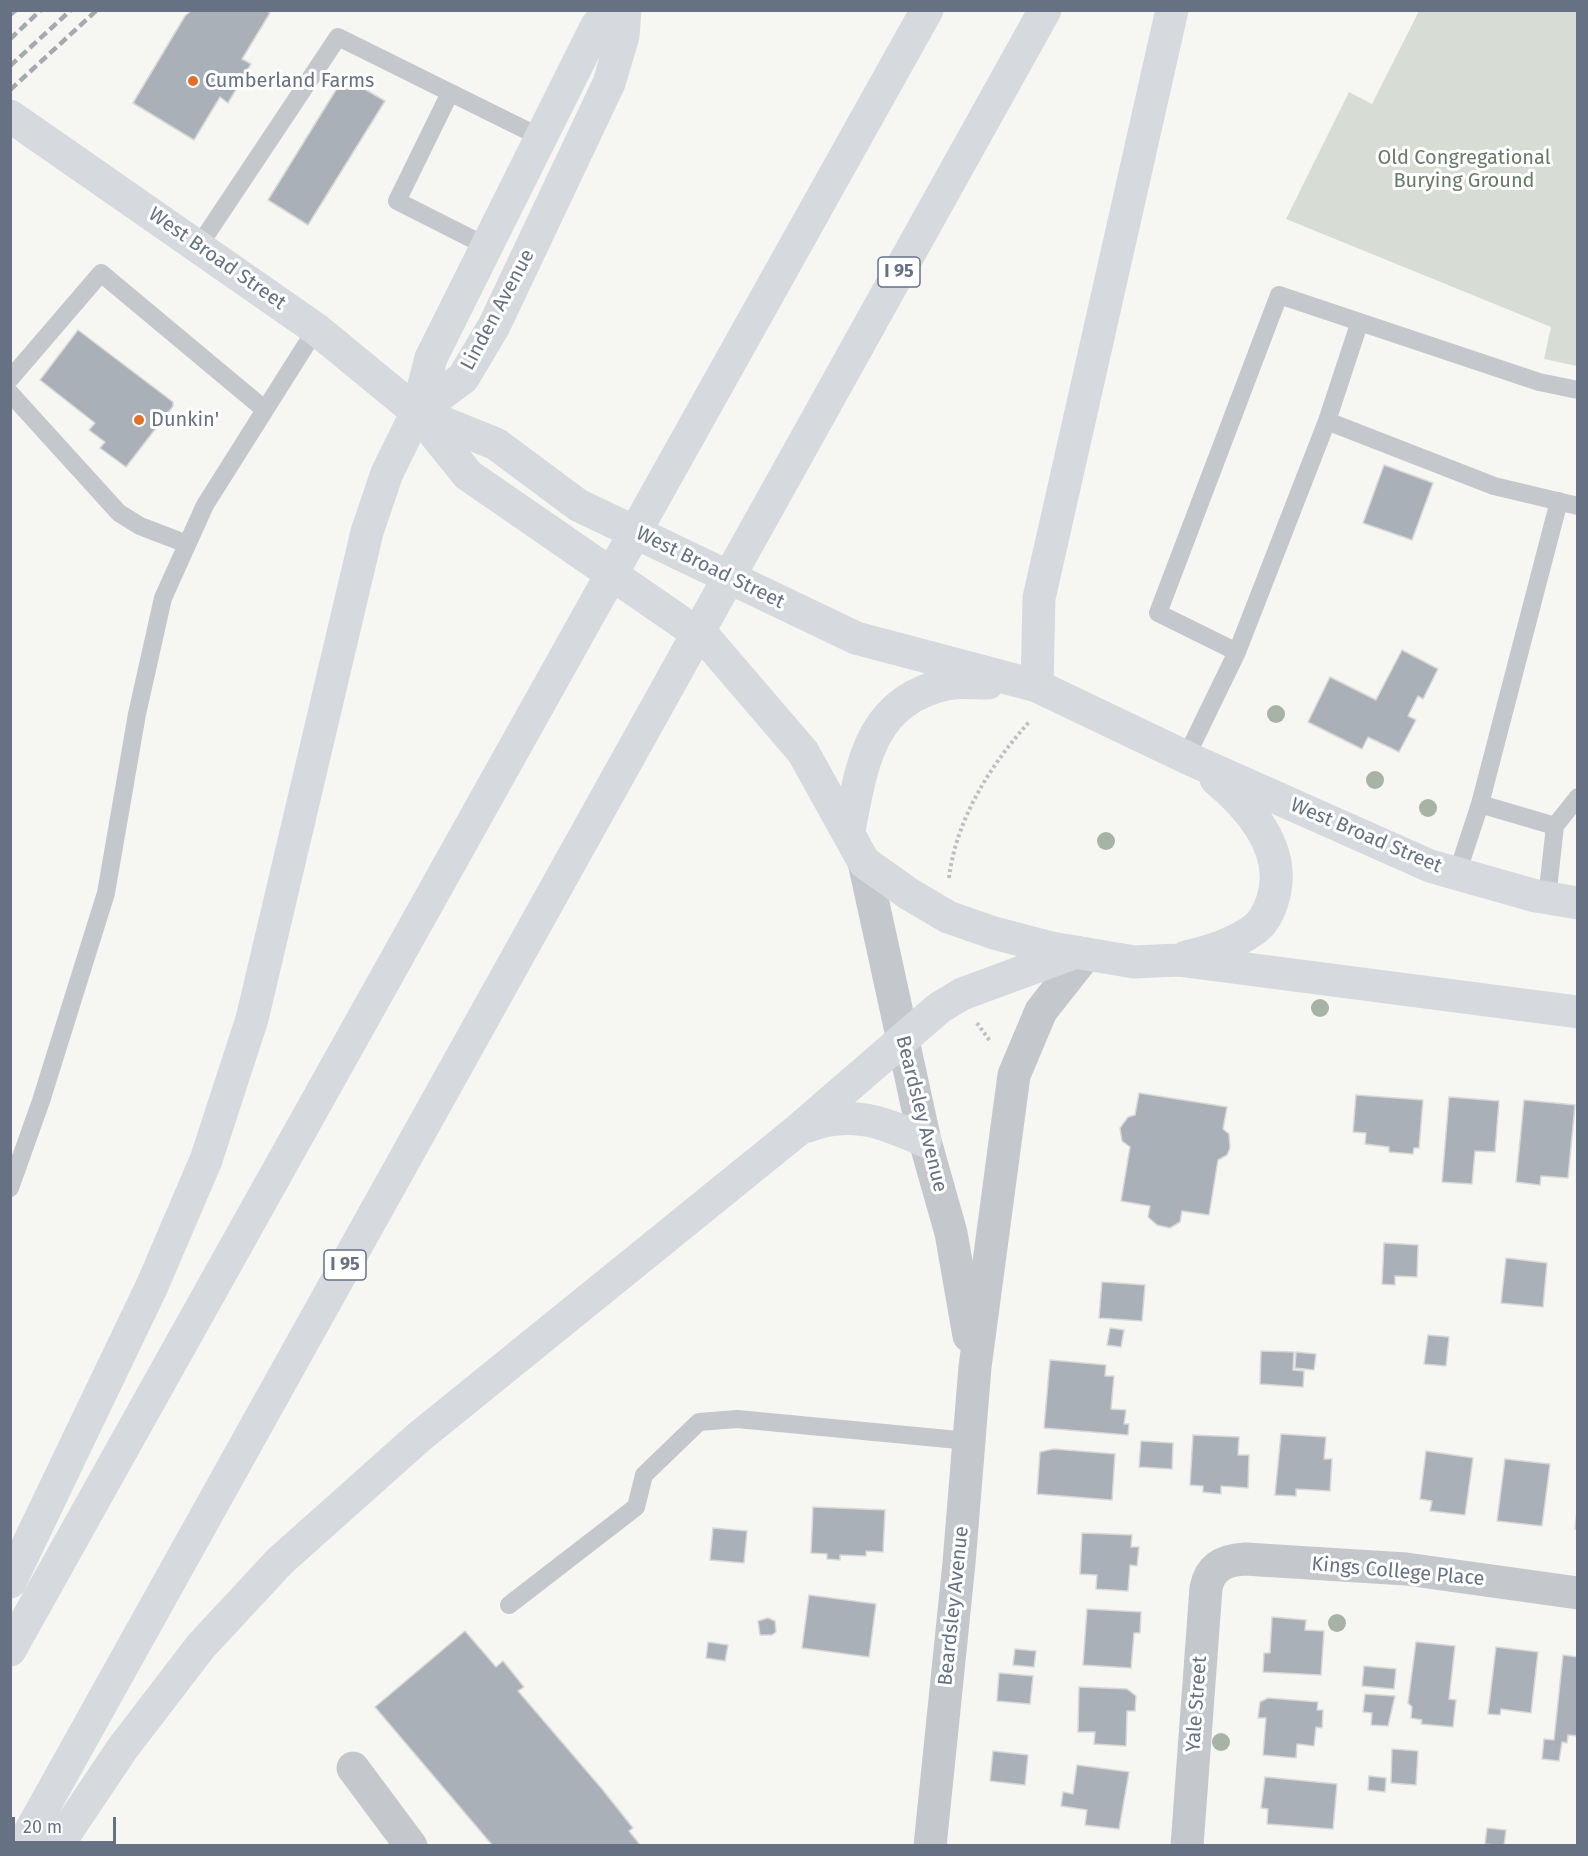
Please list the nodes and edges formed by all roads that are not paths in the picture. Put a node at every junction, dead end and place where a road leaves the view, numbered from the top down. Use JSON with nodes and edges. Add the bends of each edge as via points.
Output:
{"nodes":[{"id":1,"x":609,"y":10,"type":"edge"},
{"id":2,"x":625,"y":10,"type":"edge"},
{"id":3,"x":927,"y":10,"type":"edge"},
{"id":4,"x":1045,"y":10,"type":"edge"},
{"id":5,"x":1172,"y":10,"type":"edge"},
{"id":6,"x":450,"y":93,"type":"junction"},
{"id":7,"x":10,"y":116,"type":"edge"},
{"id":8,"x":542,"y":138,"type":"junction"},
{"id":9,"x":198,"y":247,"type":"junction"},
{"id":10,"x":488,"y":247,"type":"junction"},
{"id":11,"x":1359,"y":324,"type":"junction"},
{"id":12,"x":316,"y":329,"type":"junction"},
{"id":13,"x":10,"y":380,"type":"edge"},
{"id":14,"x":1578,"y":390,"type":"edge"},
{"id":15,"x":10,"y":393,"type":"edge"},
{"id":16,"x":264,"y":409,"type":"junction"},
{"id":17,"x":417,"y":412,"type":"junction"},
{"id":18,"x":1327,"y":421,"type":"junction"},
{"id":19,"x":1559,"y":501,"type":"junction"},
{"id":20,"x":1578,"y":506,"type":"edge"},
{"id":21,"x":187,"y":544,"type":"junction"},
{"id":22,"x":1237,"y":652,"type":"junction"},
{"id":23,"x":1029,"y":684,"type":"junction"},
{"id":24,"x":1190,"y":759,"type":"junction"},
{"id":25,"x":1578,"y":796,"type":"edge"},
{"id":26,"x":1480,"y":804,"type":"junction"},
{"id":27,"x":1555,"y":826,"type":"junction"},
{"id":28,"x":849,"y":830,"type":"junction"},
{"id":29,"x":864,"y":862,"type":"junction"},
{"id":30,"x":1457,"y":874,"type":"junction"},
{"id":31,"x":1562,"y":901,"type":"edge"},
{"id":32,"x":1081,"y":953,"type":"junction"},
{"id":33,"x":1178,"y":960,"type":"junction"},
{"id":34,"x":1578,"y":1012,"type":"edge"},
{"id":35,"x":903,"y":1041,"type":"junction"},
{"id":36,"x":798,"y":1130,"type":"junction"},
{"id":37,"x":925,"y":1142,"type":"junction"},
{"id":38,"x":10,"y":1188,"type":"edge"},
{"id":39,"x":975,"y":1367,"type":"junction"},
{"id":40,"x":969,"y":1441,"type":"junction"},
{"id":41,"x":1218,"y":1566,"type":"joint"},
{"id":42,"x":10,"y":1582,"type":"edge"},
{"id":43,"x":1578,"y":1593,"type":"edge"},
{"id":44,"x":510,"y":1605,"type":"dead end"},
{"id":45,"x":10,"y":1650,"type":"edge"},
{"id":46,"x":353,"y":1768,"type":"dead end"},
{"id":47,"x":22,"y":1845,"type":"edge"},
{"id":48,"x":57,"y":1845,"type":"edge"},
{"id":49,"x":411,"y":1845,"type":"edge"},
{"id":50,"x":930,"y":1845,"type":"edge"},
{"id":51,"x":1187,"y":1845,"type":"edge"}],
"edges":[{"from":1,"to":8,"type":"main road","name":"Linden Avenue","via":[[596,27]]},
{"from":2,"to":17,"type":"main road","name":"Linden Avenue","via":[[623,36],[609,83],[494,326],[463,378]]},
{"from":3,"to":45,"type":"main road"},
{"from":4,"to":47,"type":"main road","number":"I 95"},
{"from":5,"to":23,"type":"main road","via":[[1039,598]]},
{"from":6,"to":8,"type":"lane"},
{"from":6,"to":9,"type":"lane","via":[[338,37]]},
{"from":6,"to":10,"type":"lane","via":[[397,201]]},
{"from":7,"to":9,"type":"main road","name":"West Broad Street"},
{"from":8,"to":10,"type":"main road","name":"Linden Avenue"},
{"from":9,"to":12,"type":"main road","name":"West Broad Street"},
{"from":10,"to":17,"type":"main road","name":"Linden Avenue","via":[[431,358]]},
{"from":11,"to":14,"type":"lane","via":[[1539,382]]},
{"from":11,"to":18,"type":"lane"},
{"from":11,"to":22,"type":"lane","via":[[1278,295],[1158,613]]},
{"from":12,"to":16,"type":"lane"},
{"from":12,"to":17,"type":"main road","name":"West Broad Street"},
{"from":13,"to":16,"type":"lane","via":[[101,273]]},
{"from":15,"to":21,"type":"lane","via":[[119,513],[140,526]]},
{"from":16,"to":21,"type":"lane","via":[[205,505]]},
{"from":17,"to":23,"type":"main road","name":"West Broad Street","via":[[496,444],[579,505],[856,639]]},
{"from":17,"to":28,"type":"main road","name":"West Broad Street","via":[[468,476],[707,640],[802,752]]},
{"from":17,"to":42,"type":"main road","via":[[387,472],[367,532],[252,1019],[206,1160],[152,1286]]},
{"from":18,"to":19,"type":"lane","via":[[1494,486]]},
{"from":18,"to":22,"type":"lane"},
{"from":19,"to":20,"type":"lane"},
{"from":19,"to":26,"type":"lane"},
{"from":21,"to":38,"type":"lane","via":[[163,598],[137,714],[106,893]]},
{"from":22,"to":24,"type":"lane"},
{"from":23,"to":24,"type":"main road","name":"West Broad Street"},
{"from":23,"to":28,"type":"main road","name":"West Broad Street","via":[[948,684],[914,694],[871,740]]},
{"from":24,"to":30,"type":"main road","name":"West Broad Street","via":[[1430,866]]},
{"from":24,"to":33,"type":"main road","name":"West Broad Street","via":[[1228,789],[1256,819],[1272,852],[1275,884],[1267,915],[1255,929],[1223,947]]},
{"from":25,"to":27,"type":"lane"},
{"from":26,"to":27,"type":"lane"},
{"from":26,"to":30,"type":"lane"},
{"from":27,"to":31,"type":"lane"},
{"from":28,"to":29,"type":"main road","name":"West Broad Street"},
{"from":29,"to":32,"type":"main road","name":"West Broad Street","via":[[948,916],[1024,942]]},
{"from":29,"to":35,"type":"street","name":"Beardsley Avenue"},
{"from":30,"to":31,"type":"main road","name":"West Broad Street"},
{"from":32,"to":33,"type":"main road","name":"West Broad Street","via":[[1134,962]]},
{"from":32,"to":35,"type":"main road","via":[[962,994],[939,1008]]},
{"from":32,"to":39,"type":"street","name":"Beardsley Avenue","via":[[1041,1011],[1017,1064]]},
{"from":33,"to":34,"type":"main road","name":"West Broad Street"},
{"from":35,"to":36,"type":"main road"},
{"from":35,"to":37,"type":"street","name":"Beardsley Avenue"},
{"from":36,"to":37,"type":"main road","via":[[834,1117],[848,1117],[892,1126]]},
{"from":36,"to":48,"type":"main road","via":[[419,1437],[280,1561],[201,1646],[122,1749]]},
{"from":37,"to":39,"type":"street","name":"Beardsley Avenue","via":[[951,1233]]},
{"from":39,"to":40,"type":"street","name":"Beardsley Avenue"},
{"from":40,"to":44,"type":"lane","via":[[736,1419],[699,1422],[644,1475],[636,1507]]},
{"from":40,"to":50,"type":"street","name":"Beardsley Avenue"},
{"from":41,"to":43,"type":"street","name":"Kings College Place","via":[[1245,1559],[1406,1569]]},
{"from":41,"to":51,"type":"street","name":"Yale Street","via":[[1209,1575],[1206,1588]]},
{"from":46,"to":49,"type":"street"}]}
